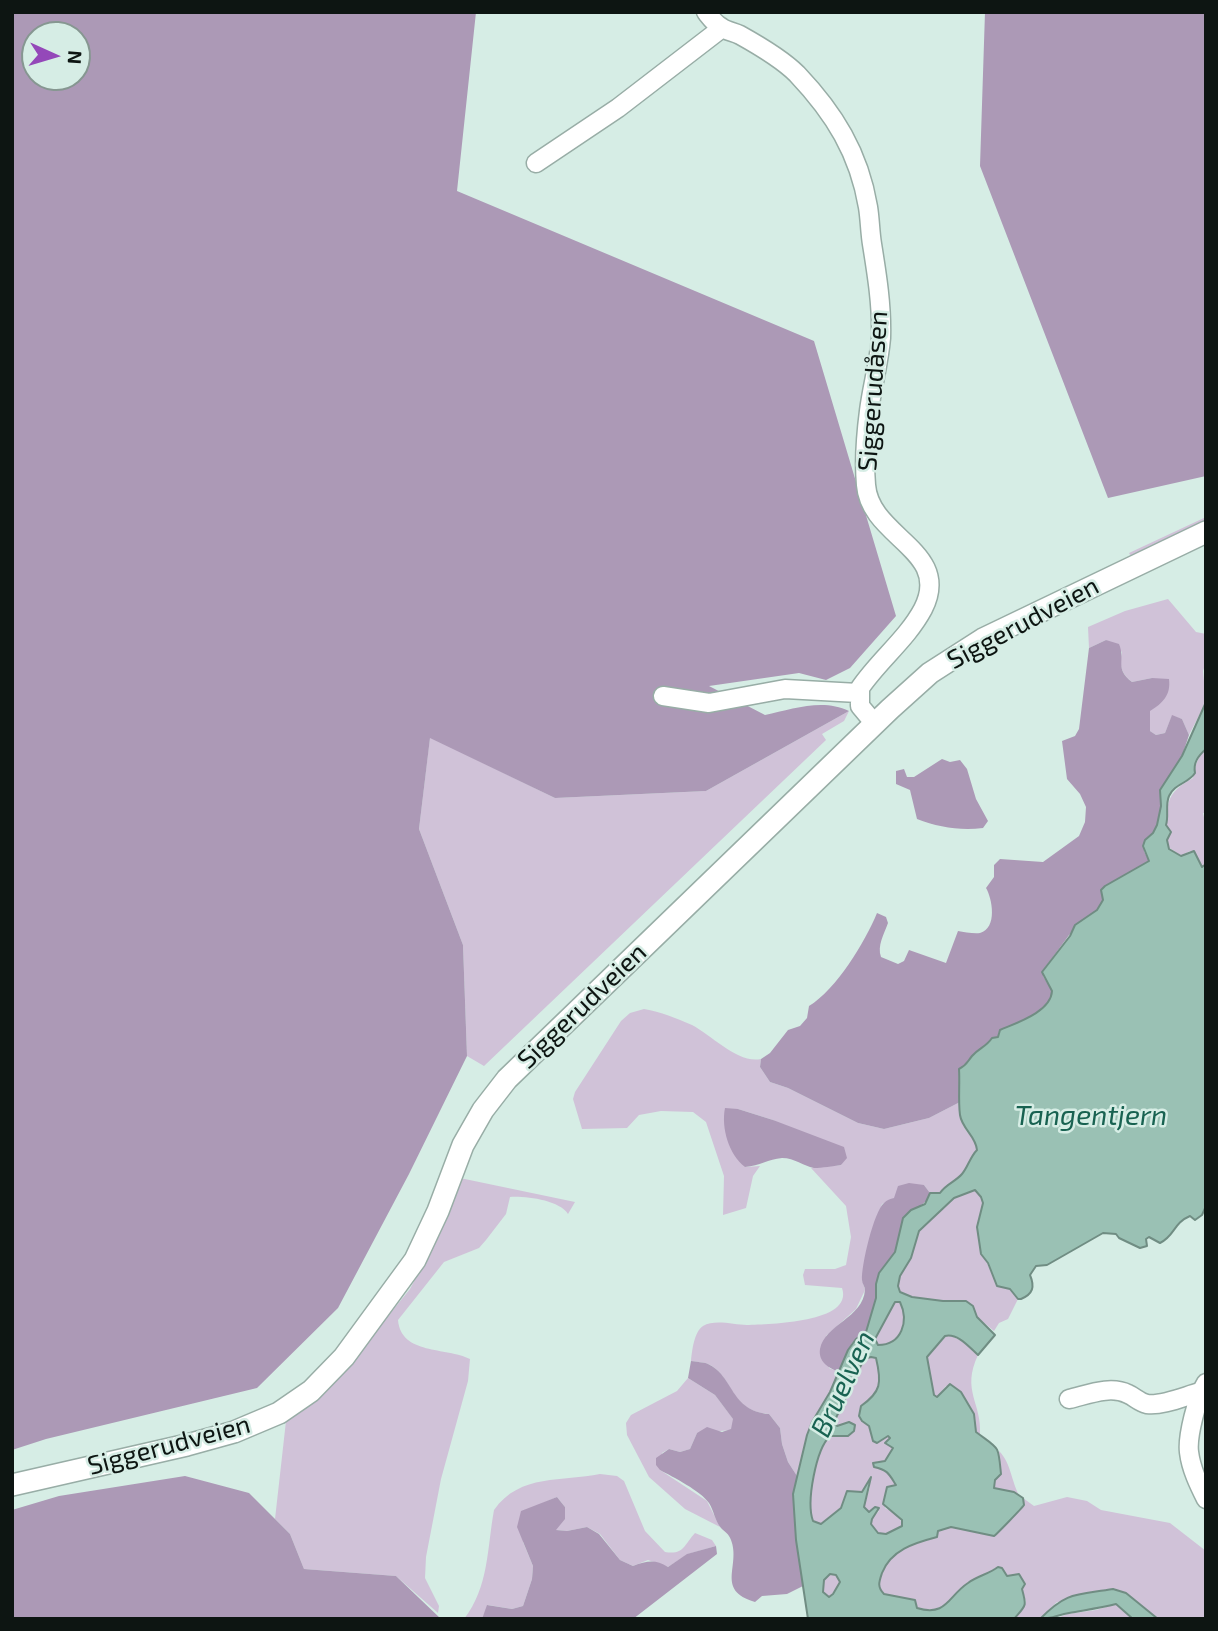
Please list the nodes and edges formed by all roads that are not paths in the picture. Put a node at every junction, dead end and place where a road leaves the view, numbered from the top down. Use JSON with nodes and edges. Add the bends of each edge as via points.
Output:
{"nodes":[{"id":1,"x":706,"y":12,"type":"edge"},
{"id":2,"x":722,"y":28,"type":"junction"},
{"id":3,"x":536,"y":163,"type":"dead end"},
{"id":4,"x":1206,"y":532,"type":"edge"},
{"id":5,"x":859,"y":693,"type":"junction"},
{"id":6,"x":663,"y":696,"type":"dead end"},
{"id":7,"x":875,"y":724,"type":"junction"},
{"id":8,"x":1203,"y":1388,"type":"edge"},
{"id":9,"x":1069,"y":1399,"type":"dead end"},
{"id":10,"x":12,"y":1485,"type":"edge"},
{"id":11,"x":1206,"y":1499,"type":"edge"}],
"edges":[{"from":1,"to":2,"type":"street","name":"Siggerudåsen"},
{"from":2,"to":3,"type":"street","via":[[618,108]]},
{"from":2,"to":5,"type":"street","name":"Siggerudåsen","via":[[795,72],[828,111],[849,144],[868,208],[881,337],[869,413],[868,496],[878,517],[923,562],[929,586],[916,621]]},
{"from":4,"to":7,"type":"main road","name":"Siggerudveien","via":[[967,648],[919,682]]},
{"from":5,"to":6,"type":"street","via":[[785,689],[709,703]]},
{"from":5,"to":7,"type":"street","via":[[860,706]]},
{"from":7,"to":10,"type":"main road","name":"Siggerudveien","via":[[506,1079],[463,1144],[415,1260],[344,1357],[311,1391],[279,1413],[234,1432]]},
{"from":8,"to":9,"type":"street","via":[[1149,1404],[1127,1393],[1106,1390]]},
{"from":8,"to":11,"type":"street","via":[[1189,1451]]}]}
